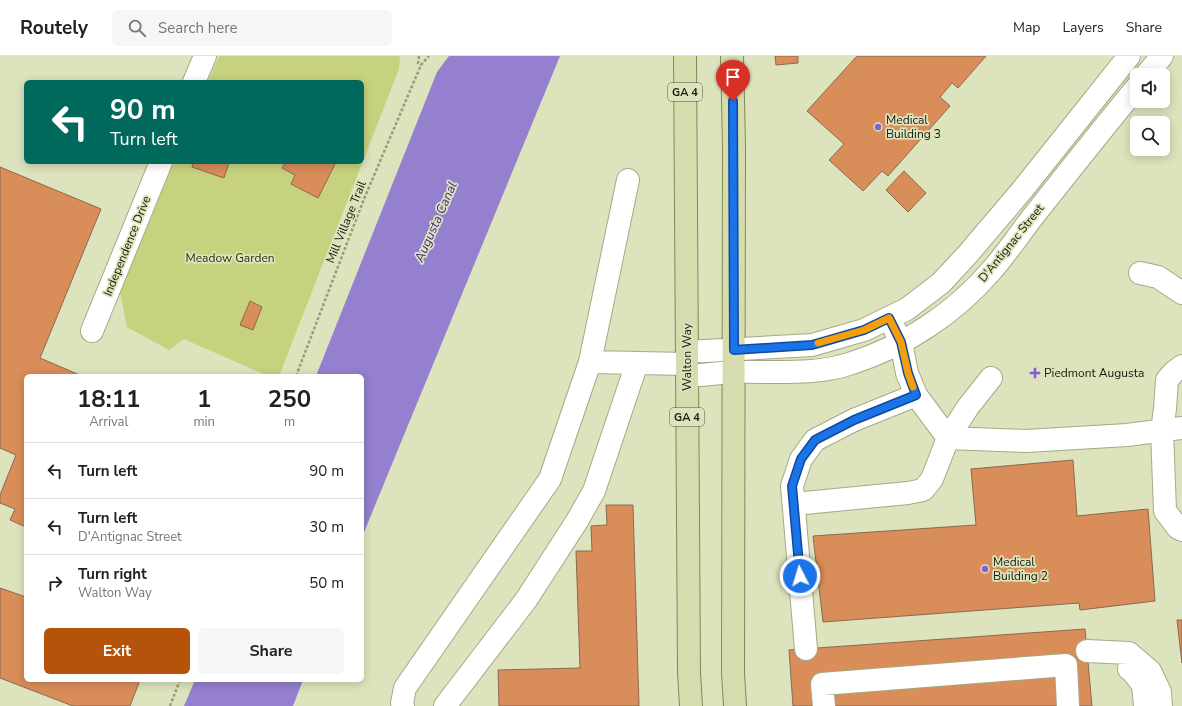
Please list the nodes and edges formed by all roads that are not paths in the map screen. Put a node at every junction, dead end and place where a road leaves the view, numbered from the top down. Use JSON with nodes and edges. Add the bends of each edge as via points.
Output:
{"nodes":[{"id":1,"x":205,"y":56,"type":"edge"},
{"id":2,"x":685,"y":56,"type":"edge"},
{"id":3,"x":732,"y":56,"type":"edge"},
{"id":4,"x":1129,"y":56,"type":"edge"},
{"id":5,"x":1162,"y":56,"type":"edge"},
{"id":6,"x":1152,"y":68,"type":"edge"},
{"id":7,"x":195,"y":80,"type":"edge"},
{"id":8,"x":1130,"y":95,"type":"edge"},
{"id":9,"x":160,"y":164,"type":"edge"},
{"id":10,"x":628,"y":180,"type":"dead end"},
{"id":11,"x":1140,"y":273,"type":"dead end"},
{"id":12,"x":1182,"y":293,"type":"edge"},
{"id":13,"x":889,"y":318,"type":"junction"},
{"id":14,"x":92,"y":331,"type":"dead end"},
{"id":15,"x":901,"y":342,"type":"junction"},
{"id":16,"x":734,"y":350,"type":"junction"},
{"id":17,"x":590,"y":362,"type":"junction"},
{"id":18,"x":637,"y":363,"type":"junction"},
{"id":19,"x":687,"y":364,"type":"junction"},
{"id":20,"x":1182,"y":366,"type":"edge"},
{"id":21,"x":734,"y":372,"type":"junction"},
{"id":22,"x":991,"y":378,"type":"dead end"},
{"id":23,"x":916,"y":395,"type":"junction"},
{"id":24,"x":1172,"y":429,"type":"edge"},
{"id":25,"x":948,"y":438,"type":"junction"},
{"id":26,"x":794,"y":504,"type":"junction"},
{"id":27,"x":1182,"y":530,"type":"edge"},
{"id":28,"x":806,"y":649,"type":"dead end"},
{"id":29,"x":403,"y":706,"type":"edge"},
{"id":30,"x":445,"y":706,"type":"edge"},
{"id":31,"x":691,"y":706,"type":"edge"},
{"id":32,"x":735,"y":706,"type":"edge"},
{"id":33,"x":824,"y":706,"type":"edge"},
{"id":34,"x":1068,"y":706,"type":"edge"},
{"id":35,"x":1145,"y":706,"type":"edge"},
{"id":36,"x":1161,"y":706,"type":"edge"}],
"edges":[{"from":1,"to":7,"type":"street"},
{"from":2,"to":19,"type":"main road","name":"Walton Way","number":"GA 4"},
{"from":3,"to":16,"type":"main road"},
{"from":4,"to":13,"type":"street","name":"D'Antignac Street","via":[[1022,189],[941,283],[907,309]]},
{"from":5,"to":6,"type":"street"},
{"from":8,"to":15,"type":"street","name":"D'Antignac Street","via":[[992,271],[944,316]]},
{"from":9,"to":14,"type":"street","name":"Independence Drive"},
{"from":10,"to":17,"type":"street"},
{"from":11,"to":12,"type":"street","via":[[1158,277]]},
{"from":13,"to":15,"type":"street"},
{"from":13,"to":16,"type":"street","name":"D'Antignac Street","via":[[864,330],[812,345]]},
{"from":15,"to":21,"type":"street","name":"D'Antignac Street","via":[[852,364],[828,369],[767,373]]},
{"from":15,"to":23,"type":"street"},
{"from":16,"to":19,"type":"street","name":"D'Antignac Street"},
{"from":16,"to":21,"type":"main road"},
{"from":17,"to":18,"type":"street"},
{"from":17,"to":29,"type":"street","via":[[550,479],[405,688]]},
{"from":18,"to":19,"type":"street"},
{"from":18,"to":30,"type":"street","via":[[594,491],[526,600]]},
{"from":19,"to":21,"type":"street","name":"D'Antignac Street"},
{"from":19,"to":31,"type":"main road","name":"Walton Way","number":"GA 4"},
{"from":20,"to":24,"type":"street","via":[[1167,380],[1165,409]]},
{"from":21,"to":32,"type":"main road"},
{"from":22,"to":25,"type":"street"},
{"from":23,"to":25,"type":"street"},
{"from":23,"to":26,"type":"street","via":[[854,420],[815,440],[801,459],[792,486]]},
{"from":24,"to":25,"type":"street","via":[[1127,435],[1026,441]]},
{"from":24,"to":27,"type":"street","via":[[1165,511]]},
{"from":25,"to":26,"type":"street","via":[[932,479],[923,490]]},
{"from":26,"to":28,"type":"street"},
{"from":33,"to":34,"type":"street","via":[[822,684],[1066,665]]},
{"from":35,"to":36,"type":"street","via":[[1143,686],[1131,670],[1088,657],[1129,653],[1150,671],[1160,692]]}]}
